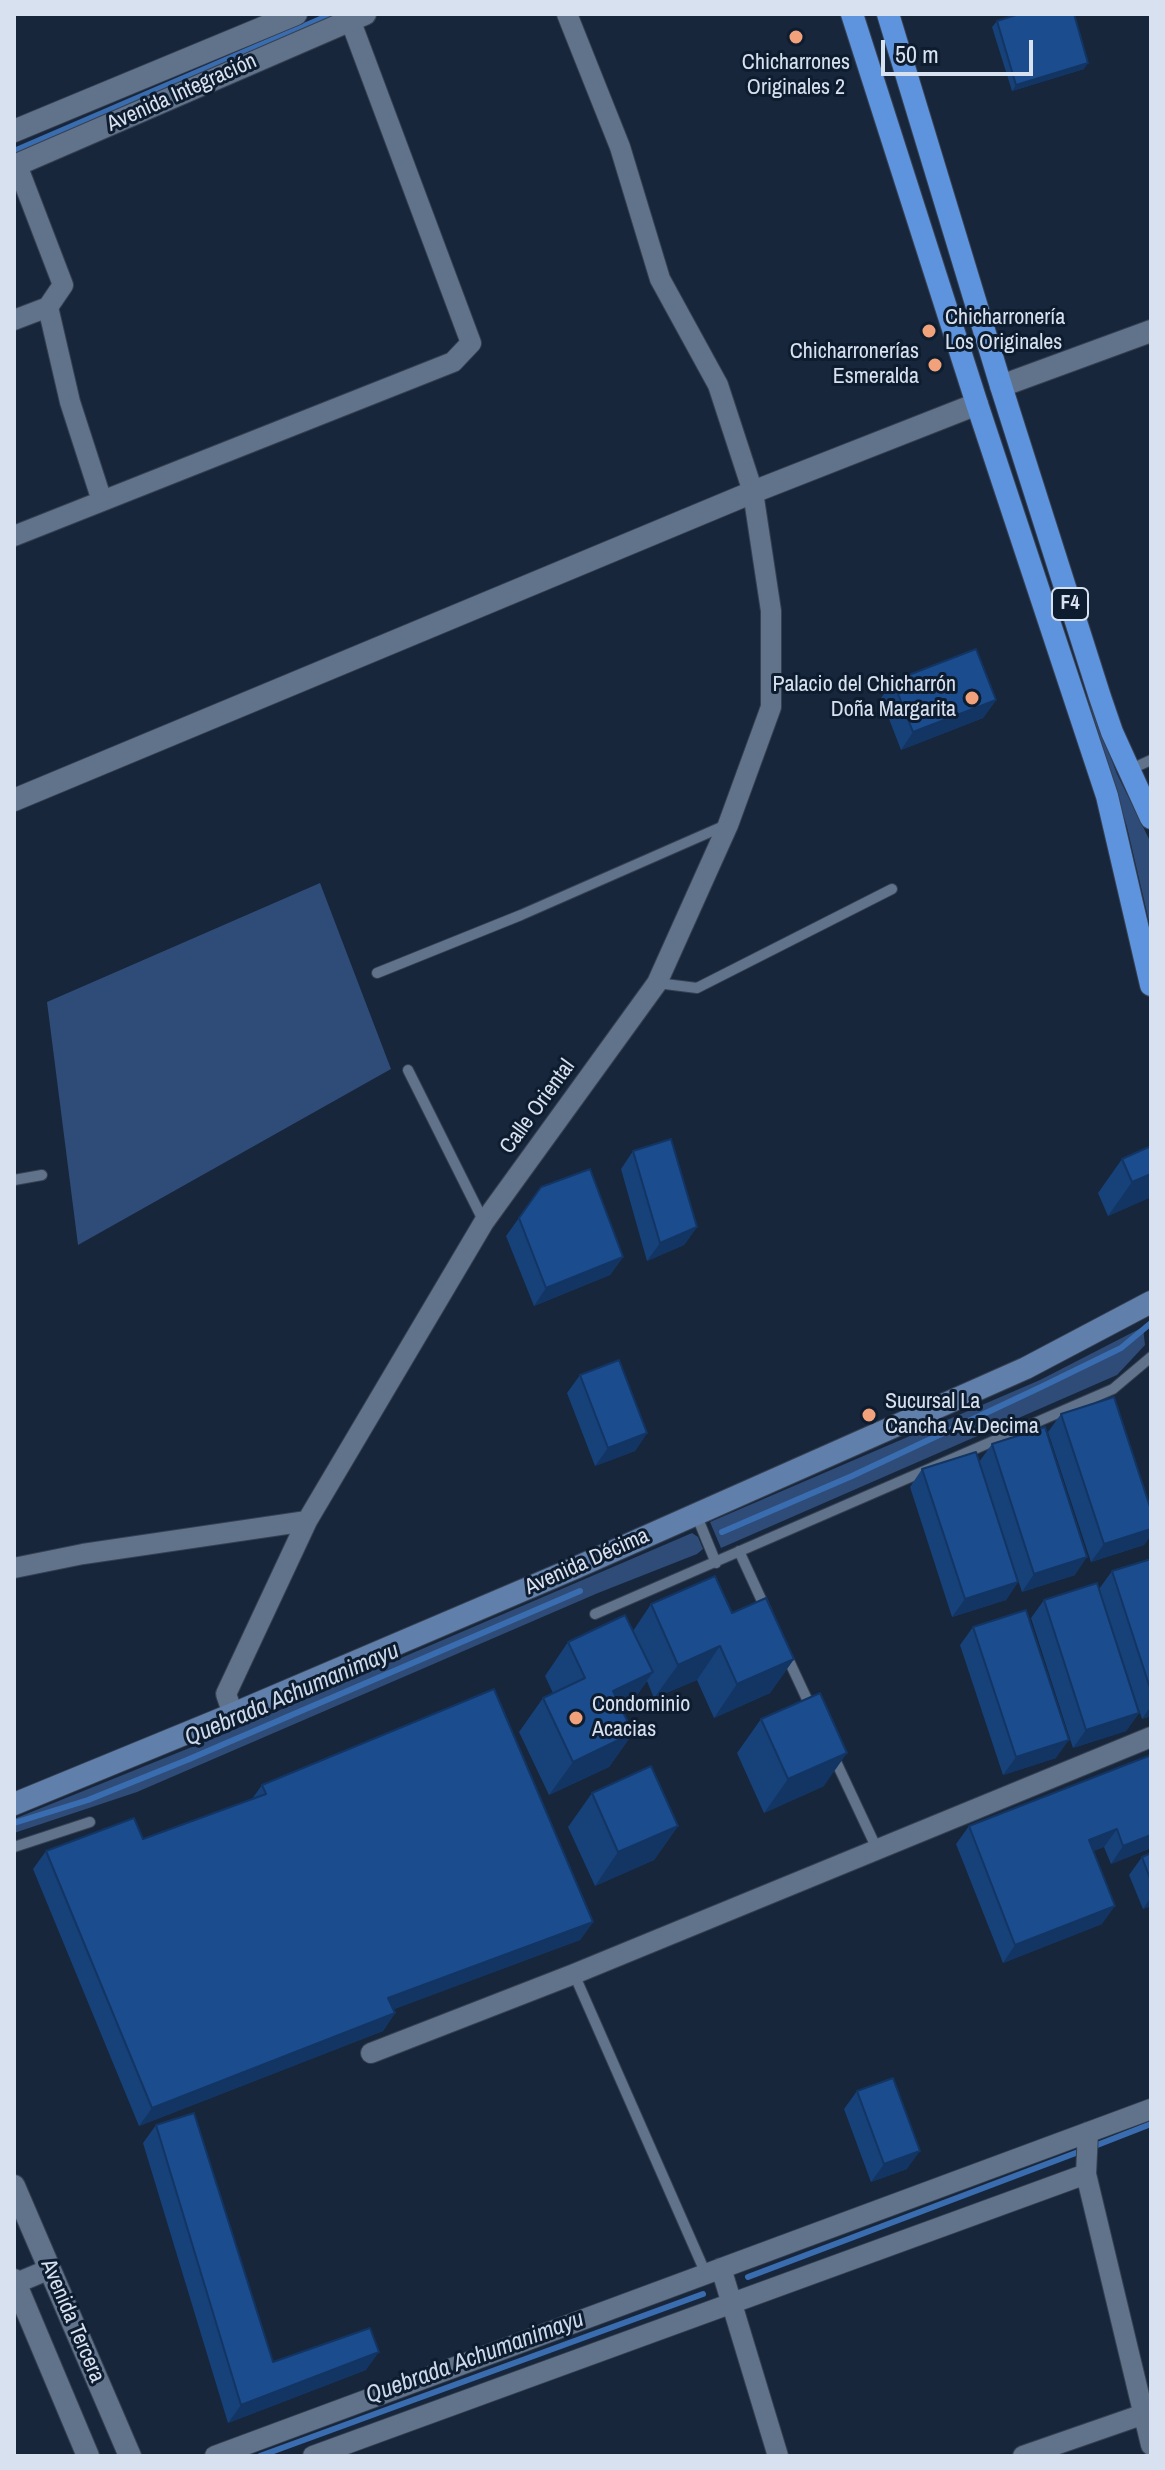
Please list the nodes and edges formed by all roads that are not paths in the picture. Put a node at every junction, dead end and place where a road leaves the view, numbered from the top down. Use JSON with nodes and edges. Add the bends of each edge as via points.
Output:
{"nodes":[{"id":1,"x":296,"y":14,"type":"edge"},
{"id":2,"x":567,"y":14,"type":"edge"},
{"id":3,"x":852,"y":14,"type":"edge"},
{"id":4,"x":888,"y":14,"type":"edge"},
{"id":5,"x":354,"y":16,"type":"edge"},
{"id":6,"x":14,"y":131,"type":"edge"},
{"id":7,"x":15,"y":166,"type":"edge"},
{"id":8,"x":48,"y":307,"type":"junction"},
{"id":9,"x":14,"y":320,"type":"edge"},
{"id":10,"x":1151,"y":331,"type":"edge"},
{"id":11,"x":1001,"y":386,"type":"junction"},
{"id":12,"x":977,"y":404,"type":"junction"},
{"id":13,"x":753,"y":492,"type":"junction"},
{"id":14,"x":102,"y":501,"type":"junction"},
{"id":15,"x":14,"y":536,"type":"edge"},
{"id":16,"x":1151,"y":760,"type":"edge"},
{"id":17,"x":1129,"y":770,"type":"junction"},
{"id":18,"x":14,"y":800,"type":"edge"},
{"id":19,"x":1151,"y":818,"type":"edge"},
{"id":20,"x":728,"y":825,"type":"junction"},
{"id":21,"x":892,"y":889,"type":"dead end"},
{"id":22,"x":377,"y":973,"type":"dead end"},
{"id":23,"x":657,"y":983,"type":"junction"},
{"id":24,"x":1151,"y":985,"type":"edge"},
{"id":25,"x":408,"y":1070,"type":"dead end"},
{"id":26,"x":42,"y":1175,"type":"dead end"},
{"id":27,"x":14,"y":1180,"type":"edge"},
{"id":28,"x":484,"y":1222,"type":"junction"},
{"id":29,"x":1151,"y":1302,"type":"edge"},
{"id":30,"x":1151,"y":1357,"type":"edge"},
{"id":31,"x":696,"y":1514,"type":"junction"},
{"id":32,"x":307,"y":1521,"type":"junction"},
{"id":33,"x":739,"y":1551,"type":"junction"},
{"id":34,"x":716,"y":1563,"type":"junction"},
{"id":35,"x":14,"y":1568,"type":"edge"},
{"id":36,"x":595,"y":1614,"type":"dead end"},
{"id":37,"x":772,"y":1622,"type":"edge"},
{"id":38,"x":778,"y":1637,"type":"edge"},
{"id":39,"x":233,"y":1714,"type":"junction"},
{"id":40,"x":818,"y":1722,"type":"edge"},
{"id":41,"x":824,"y":1736,"type":"edge"},
{"id":42,"x":1151,"y":1737,"type":"edge"},
{"id":43,"x":14,"y":1804,"type":"edge"},
{"id":44,"x":90,"y":1822,"type":"dead end"},
{"id":45,"x":14,"y":1847,"type":"edge"},
{"id":46,"x":877,"y":1849,"type":"junction"},
{"id":47,"x":574,"y":1974,"type":"junction"},
{"id":48,"x":371,"y":2053,"type":"dead end"},
{"id":49,"x":1151,"y":2109,"type":"edge"},
{"id":50,"x":1087,"y":2151,"type":"junction"},
{"id":51,"x":14,"y":2186,"type":"edge"},
{"id":52,"x":50,"y":2269,"type":"junction"},
{"id":53,"x":714,"y":2271,"type":"junction"},
{"id":54,"x":15,"y":2283,"type":"edge"},
{"id":55,"x":732,"y":2301,"type":"junction"},
{"id":56,"x":1144,"y":2414,"type":"junction"},
{"id":57,"x":1151,"y":2445,"type":"edge"},
{"id":58,"x":236,"y":2452,"type":"edge"},
{"id":59,"x":88,"y":2456,"type":"edge"},
{"id":60,"x":130,"y":2456,"type":"edge"},
{"id":61,"x":215,"y":2456,"type":"edge"},
{"id":62,"x":313,"y":2456,"type":"edge"},
{"id":63,"x":778,"y":2456,"type":"edge"},
{"id":64,"x":1023,"y":2456,"type":"edge"}],
"edges":[{"from":1,"to":6,"type":"street","name":"Avenida Integración"},
{"from":2,"to":13,"type":"street","name":"Calle Oriental","via":[[620,147],[660,279],[718,385]]},
{"from":3,"to":12,"type":"highway","number":"F4"},
{"from":4,"to":11,"type":"highway","number":"F4"},
{"from":5,"to":7,"type":"street","name":"Avenida Integración"},
{"from":5,"to":14,"type":"street","via":[[471,343],[453,362]]},
{"from":7,"to":8,"type":"street","via":[[63,285]]},
{"from":8,"to":9,"type":"street"},
{"from":8,"to":14,"type":"street","via":[[70,402]]},
{"from":10,"to":11,"type":"street"},
{"from":11,"to":17,"type":"highway","number":"F4","via":[[1100,697]]},
{"from":12,"to":13,"type":"street"},
{"from":12,"to":24,"type":"highway","number":"F4","via":[[1107,796]]},
{"from":13,"to":18,"type":"street"},
{"from":13,"to":20,"type":"street","name":"Calle Oriental","via":[[771,611],[771,707]]},
{"from":14,"to":15,"type":"street"},
{"from":16,"to":17,"type":"lane"},
{"from":17,"to":19,"type":"highway","number":"F4"},
{"from":20,"to":22,"type":"lane"},
{"from":20,"to":23,"type":"street","name":"Calle Oriental"},
{"from":21,"to":23,"type":"lane","via":[[697,988]]},
{"from":23,"to":28,"type":"street","name":"Calle Oriental"},
{"from":25,"to":28,"type":"lane"},
{"from":26,"to":27,"type":"lane"},
{"from":28,"to":32,"type":"street","name":"Calle Oriental"},
{"from":29,"to":31,"type":"main road","name":"Avenida Décima","via":[[1026,1368]]},
{"from":30,"to":33,"type":"lane","via":[[1113,1389]]},
{"from":31,"to":34,"type":"lane"},
{"from":31,"to":39,"type":"main road","name":"Avenida Décima"},
{"from":32,"to":35,"type":"street"},
{"from":32,"to":39,"type":"street","name":"Calle Oriental","via":[[226,1694]]},
{"from":33,"to":34,"type":"lane"},
{"from":33,"to":37,"type":"lane"},
{"from":34,"to":36,"type":"lane"},
{"from":38,"to":40,"type":"lane"},
{"from":39,"to":43,"type":"main road","name":"Avenida Décima"},
{"from":41,"to":46,"type":"lane"},
{"from":42,"to":46,"type":"street"},
{"from":44,"to":45,"type":"lane"},
{"from":46,"to":47,"type":"street"},
{"from":47,"to":48,"type":"street"},
{"from":47,"to":53,"type":"lane"},
{"from":49,"to":50,"type":"street"},
{"from":50,"to":53,"type":"street"},
{"from":50,"to":55,"type":"street"},
{"from":50,"to":56,"type":"street"},
{"from":51,"to":52,"type":"street","name":"Avenida Tercera"},
{"from":52,"to":54,"type":"street"},
{"from":52,"to":60,"type":"street","name":"Avenida Tercera"},
{"from":53,"to":55,"type":"street"},
{"from":53,"to":58,"type":"street"},
{"from":54,"to":59,"type":"street","name":"Avenida Tercera"},
{"from":55,"to":62,"type":"street"},
{"from":55,"to":63,"type":"street"},
{"from":56,"to":57,"type":"street"},
{"from":56,"to":64,"type":"street"},
{"from":58,"to":61,"type":"street"}]}
